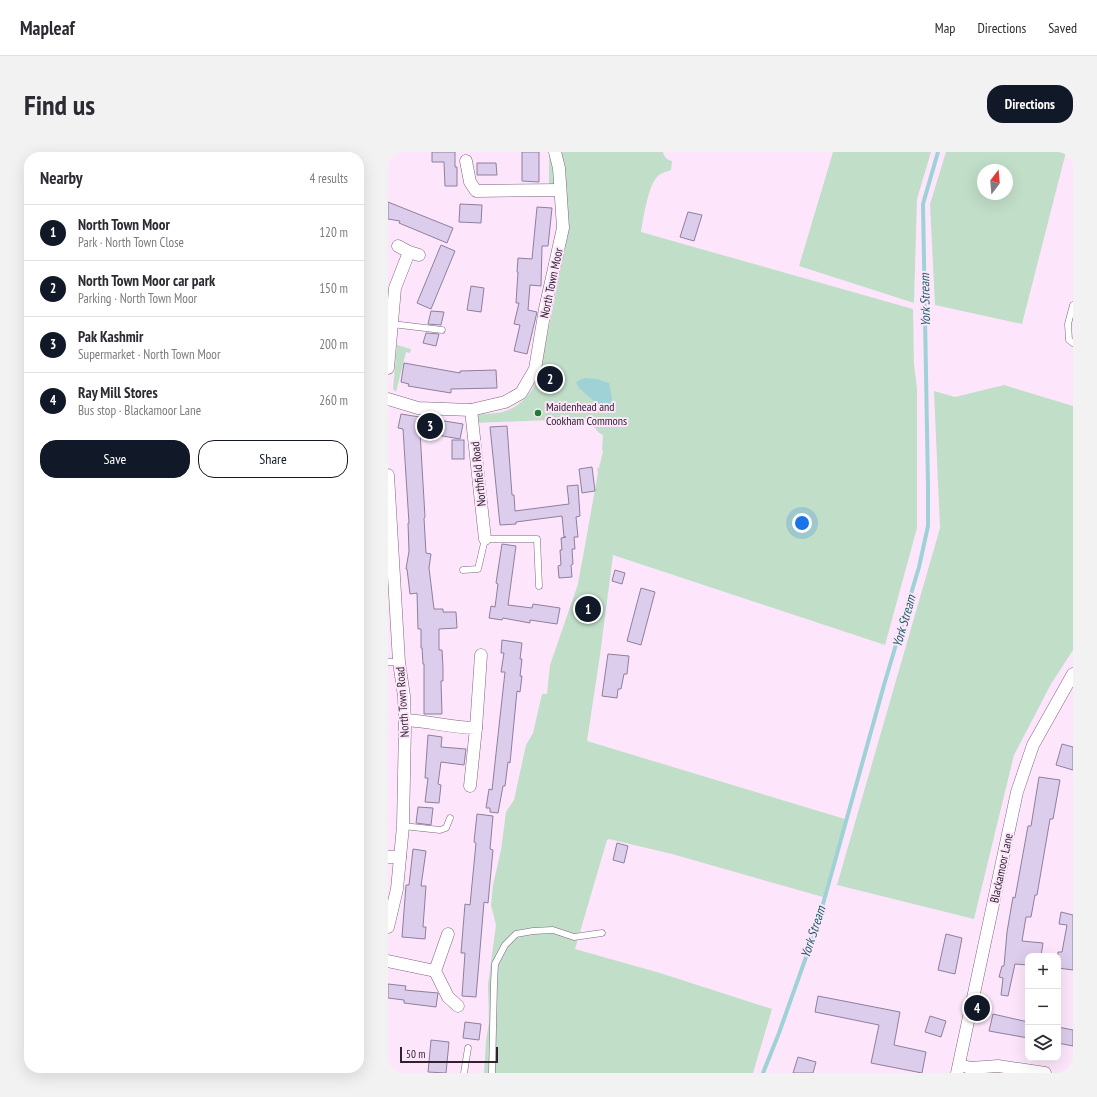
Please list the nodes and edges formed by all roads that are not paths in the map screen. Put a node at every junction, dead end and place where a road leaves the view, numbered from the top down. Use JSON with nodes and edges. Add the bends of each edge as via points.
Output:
{"nodes":[{"id":1,"x":555,"y":152,"type":"edge"},
{"id":2,"x":466,"y":160,"type":"dead end"},
{"id":3,"x":560,"y":190,"type":"junction"},
{"id":4,"x":398,"y":246,"type":"dead end"},
{"id":5,"x":1073,"y":305,"type":"edge"},
{"id":6,"x":392,"y":324,"type":"junction"},
{"id":7,"x":442,"y":330,"type":"dead end"},
{"id":8,"x":1073,"y":342,"type":"edge"},
{"id":9,"x":388,"y":368,"type":"edge"},
{"id":10,"x":388,"y":399,"type":"edge"},
{"id":11,"x":471,"y":410,"type":"junction"},
{"id":12,"x":388,"y":475,"type":"edge"},
{"id":13,"x":485,"y":539,"type":"junction"},
{"id":14,"x":463,"y":570,"type":"dead end"},
{"id":15,"x":539,"y":586,"type":"dead end"},
{"id":16,"x":481,"y":656,"type":"dead end"},
{"id":17,"x":394,"y":662,"type":"edge"},
{"id":18,"x":1073,"y":674,"type":"edge"},
{"id":19,"x":405,"y":720,"type":"junction"},
{"id":20,"x":476,"y":728,"type":"junction"},
{"id":21,"x":470,"y":786,"type":"dead end"},
{"id":22,"x":450,"y":818,"type":"dead end"},
{"id":23,"x":403,"y":826,"type":"junction"},
{"id":24,"x":394,"y":857,"type":"edge"},
{"id":25,"x":388,"y":927,"type":"edge"},
{"id":26,"x":602,"y":933,"type":"dead end"},
{"id":27,"x":448,"y":934,"type":"dead end"},
{"id":28,"x":388,"y":962,"type":"edge"},
{"id":29,"x":435,"y":971,"type":"junction"},
{"id":30,"x":458,"y":1006,"type":"dead end"},
{"id":31,"x":468,"y":1048,"type":"dead end"},
{"id":32,"x":958,"y":1069,"type":"edge"},
{"id":33,"x":464,"y":1073,"type":"edge"},
{"id":34,"x":492,"y":1073,"type":"edge"},
{"id":35,"x":1045,"y":1073,"type":"edge"}],
"edges":[{"from":1,"to":3,"type":"street","name":"North Town Moor"},
{"from":2,"to":3,"type":"street","via":[[470,182],[476,191]]},
{"from":3,"to":11,"type":"street","name":"North Town Moor","via":[[563,228],[535,369],[520,393],[505,402]]},
{"from":4,"to":6,"type":"street","via":[[414,253],[395,288]]},
{"from":5,"to":8,"type":"lane","via":[[1068,324],[1069,340]]},
{"from":6,"to":7,"type":"lane"},
{"from":6,"to":9,"type":"street"},
{"from":10,"to":11,"type":"street","name":"North Town Moor","via":[[418,408]]},
{"from":11,"to":13,"type":"street","name":"Northfield Road"},
{"from":12,"to":17,"type":"street","name":"North Town Road"},
{"from":13,"to":14,"type":"lane","via":[[478,569]]},
{"from":13,"to":15,"type":"lane","via":[[537,539]]},
{"from":16,"to":20,"type":"street"},
{"from":17,"to":19,"type":"street","name":"North Town Road","via":[[404,696]]},
{"from":18,"to":32,"type":"street","name":"Blackamoor Lane","via":[[1033,745],[1017,792]]},
{"from":19,"to":20,"type":"street"},
{"from":19,"to":23,"type":"street","name":"North Town Road"},
{"from":20,"to":21,"type":"street"},
{"from":22,"to":23,"type":"lane","via":[[446,828],[440,830]]},
{"from":23,"to":24,"type":"street","name":"North Town Road"},
{"from":24,"to":25,"type":"street","name":"North Town Road","via":[[397,889]]},
{"from":26,"to":34,"type":"lane","via":[[574,937],[553,930],[516,934],[505,945],[495,964]]},
{"from":27,"to":29,"type":"street"},
{"from":28,"to":29,"type":"street"},
{"from":29,"to":30,"type":"street","via":[[448,997]]},
{"from":31,"to":33,"type":"lane"},
{"from":32,"to":35,"type":"street","via":[[998,1066]]}]}
